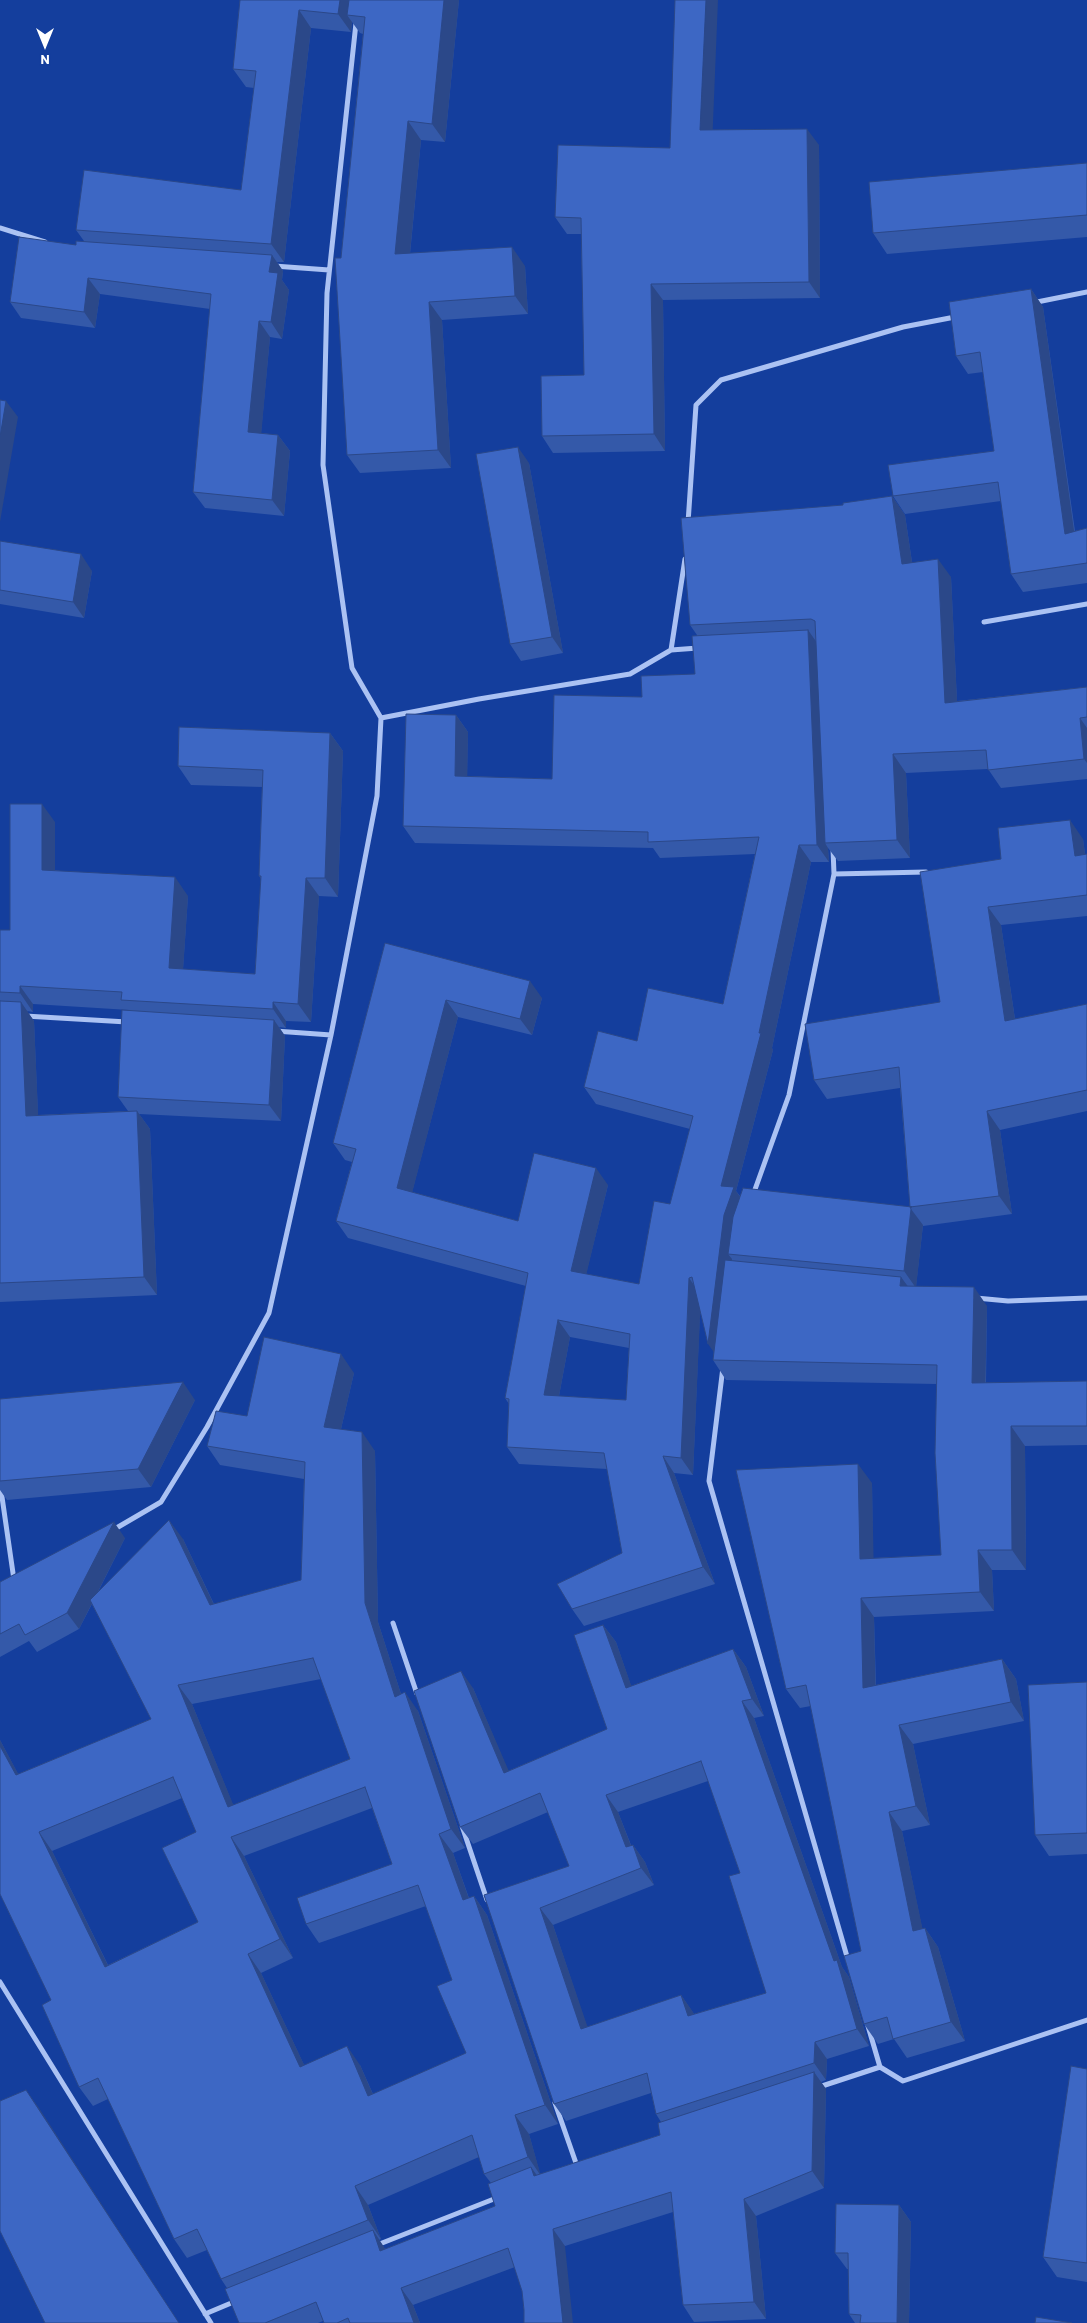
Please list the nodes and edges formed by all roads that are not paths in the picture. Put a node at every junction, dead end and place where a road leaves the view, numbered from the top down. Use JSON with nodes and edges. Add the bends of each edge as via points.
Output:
{"nodes":[{"id":1,"x":357,"y":19,"type":"edge"},
{"id":2,"x":0,"y":228,"type":"edge"},
{"id":3,"x":53,"y":244,"type":"edge"},
{"id":4,"x":271,"y":266,"type":"edge"},
{"id":5,"x":329,"y":270,"type":"junction"},
{"id":6,"x":1087,"y":292,"type":"edge"},
{"id":7,"x":1029,"y":303,"type":"edge"},
{"id":8,"x":962,"y":316,"type":"edge"},
{"id":9,"x":687,"y":533,"type":"edge"},
{"id":10,"x":686,"y":552,"type":"edge"},
{"id":11,"x":1087,"y":604,"type":"edge"},
{"id":12,"x":984,"y":622,"type":"dead end"},
{"id":13,"x":709,"y":648,"type":"edge"},
{"id":14,"x":671,"y":650,"type":"junction"},
{"id":15,"x":381,"y":718,"type":"junction"},
{"id":16,"x":832,"y":845,"type":"edge"},
{"id":17,"x":929,"y":872,"type":"edge"},
{"id":18,"x":834,"y":874,"type":"junction"},
{"id":19,"x":20,"y":1016,"type":"edge"},
{"id":20,"x":136,"y":1023,"type":"edge"},
{"id":21,"x":272,"y":1031,"type":"edge"},
{"id":22,"x":331,"y":1035,"type":"junction"},
{"id":23,"x":750,"y":1205,"type":"edge"},
{"id":24,"x":969,"y":1297,"type":"edge"},
{"id":25,"x":1087,"y":1298,"type":"edge"},
{"id":26,"x":723,"y":1363,"type":"edge"},
{"id":27,"x":0,"y":1483,"type":"edge"},
{"id":28,"x":110,"y":1531,"type":"edge"},
{"id":29,"x":23,"y":1578,"type":"edge"},
{"id":30,"x":14,"y":1583,"type":"junction"},
{"id":31,"x":7,"y":1586,"type":"edge"},
{"id":32,"x":393,"y":1622,"type":"dead end"},
{"id":33,"x":418,"y":1698,"type":"edge"},
{"id":34,"x":460,"y":1819,"type":"edge"},
{"id":35,"x":488,"y":1904,"type":"edge"},
{"id":36,"x":849,"y":1963,"type":"edge"},
{"id":37,"x":0,"y":1982,"type":"edge"},
{"id":38,"x":866,"y":2020,"type":"edge"},
{"id":39,"x":1087,"y":2020,"type":"edge"},
{"id":40,"x":880,"y":2067,"type":"junction"},
{"id":41,"x":813,"y":2089,"type":"edge"},
{"id":42,"x":554,"y":2101,"type":"edge"},
{"id":43,"x":586,"y":2163,"type":"edge"},
{"id":44,"x":576,"y":2166,"type":"junction"},
{"id":45,"x":567,"y":2170,"type":"edge"},
{"id":46,"x":502,"y":2196,"type":"edge"},
{"id":47,"x":372,"y":2247,"type":"edge"},
{"id":48,"x":242,"y":2299,"type":"edge"},
{"id":49,"x":205,"y":2314,"type":"junction"},
{"id":50,"x":211,"y":2323,"type":"edge"}],
"edges":[{"from":1,"to":5,"type":"street"},
{"from":2,"to":3,"type":"street"},
{"from":4,"to":5,"type":"street"},
{"from":5,"to":15,"type":"street","via":[[323,465],[352,668]]},
{"from":6,"to":7,"type":"street"},
{"from":8,"to":9,"type":"street","via":[[904,327],[721,380],[696,405]]},
{"from":10,"to":14,"type":"street"},
{"from":11,"to":12,"type":"street"},
{"from":13,"to":14,"type":"street"},
{"from":14,"to":15,"type":"street","via":[[630,674]]},
{"from":15,"to":22,"type":"street","via":[[377,796]]},
{"from":16,"to":18,"type":"street"},
{"from":17,"to":18,"type":"street"},
{"from":18,"to":23,"type":"street","via":[[790,1095]]},
{"from":19,"to":20,"type":"street"},
{"from":21,"to":22,"type":"street"},
{"from":22,"to":28,"type":"street","via":[[269,1313],[207,1427],[161,1502]]},
{"from":24,"to":25,"type":"street","via":[[1008,1301]]},
{"from":26,"to":36,"type":"street","via":[[709,1482]]},
{"from":27,"to":30,"type":"street"},
{"from":29,"to":30,"type":"street"},
{"from":30,"to":31,"type":"street"},
{"from":32,"to":33,"type":"street"},
{"from":34,"to":35,"type":"street"},
{"from":37,"to":49,"type":"street"},
{"from":38,"to":40,"type":"street"},
{"from":39,"to":40,"type":"street","via":[[903,2080]]},
{"from":40,"to":41,"type":"street"},
{"from":42,"to":44,"type":"street"},
{"from":43,"to":44,"type":"street"},
{"from":44,"to":45,"type":"street"},
{"from":46,"to":47,"type":"street"},
{"from":48,"to":49,"type":"street"},
{"from":49,"to":50,"type":"street"}]}
